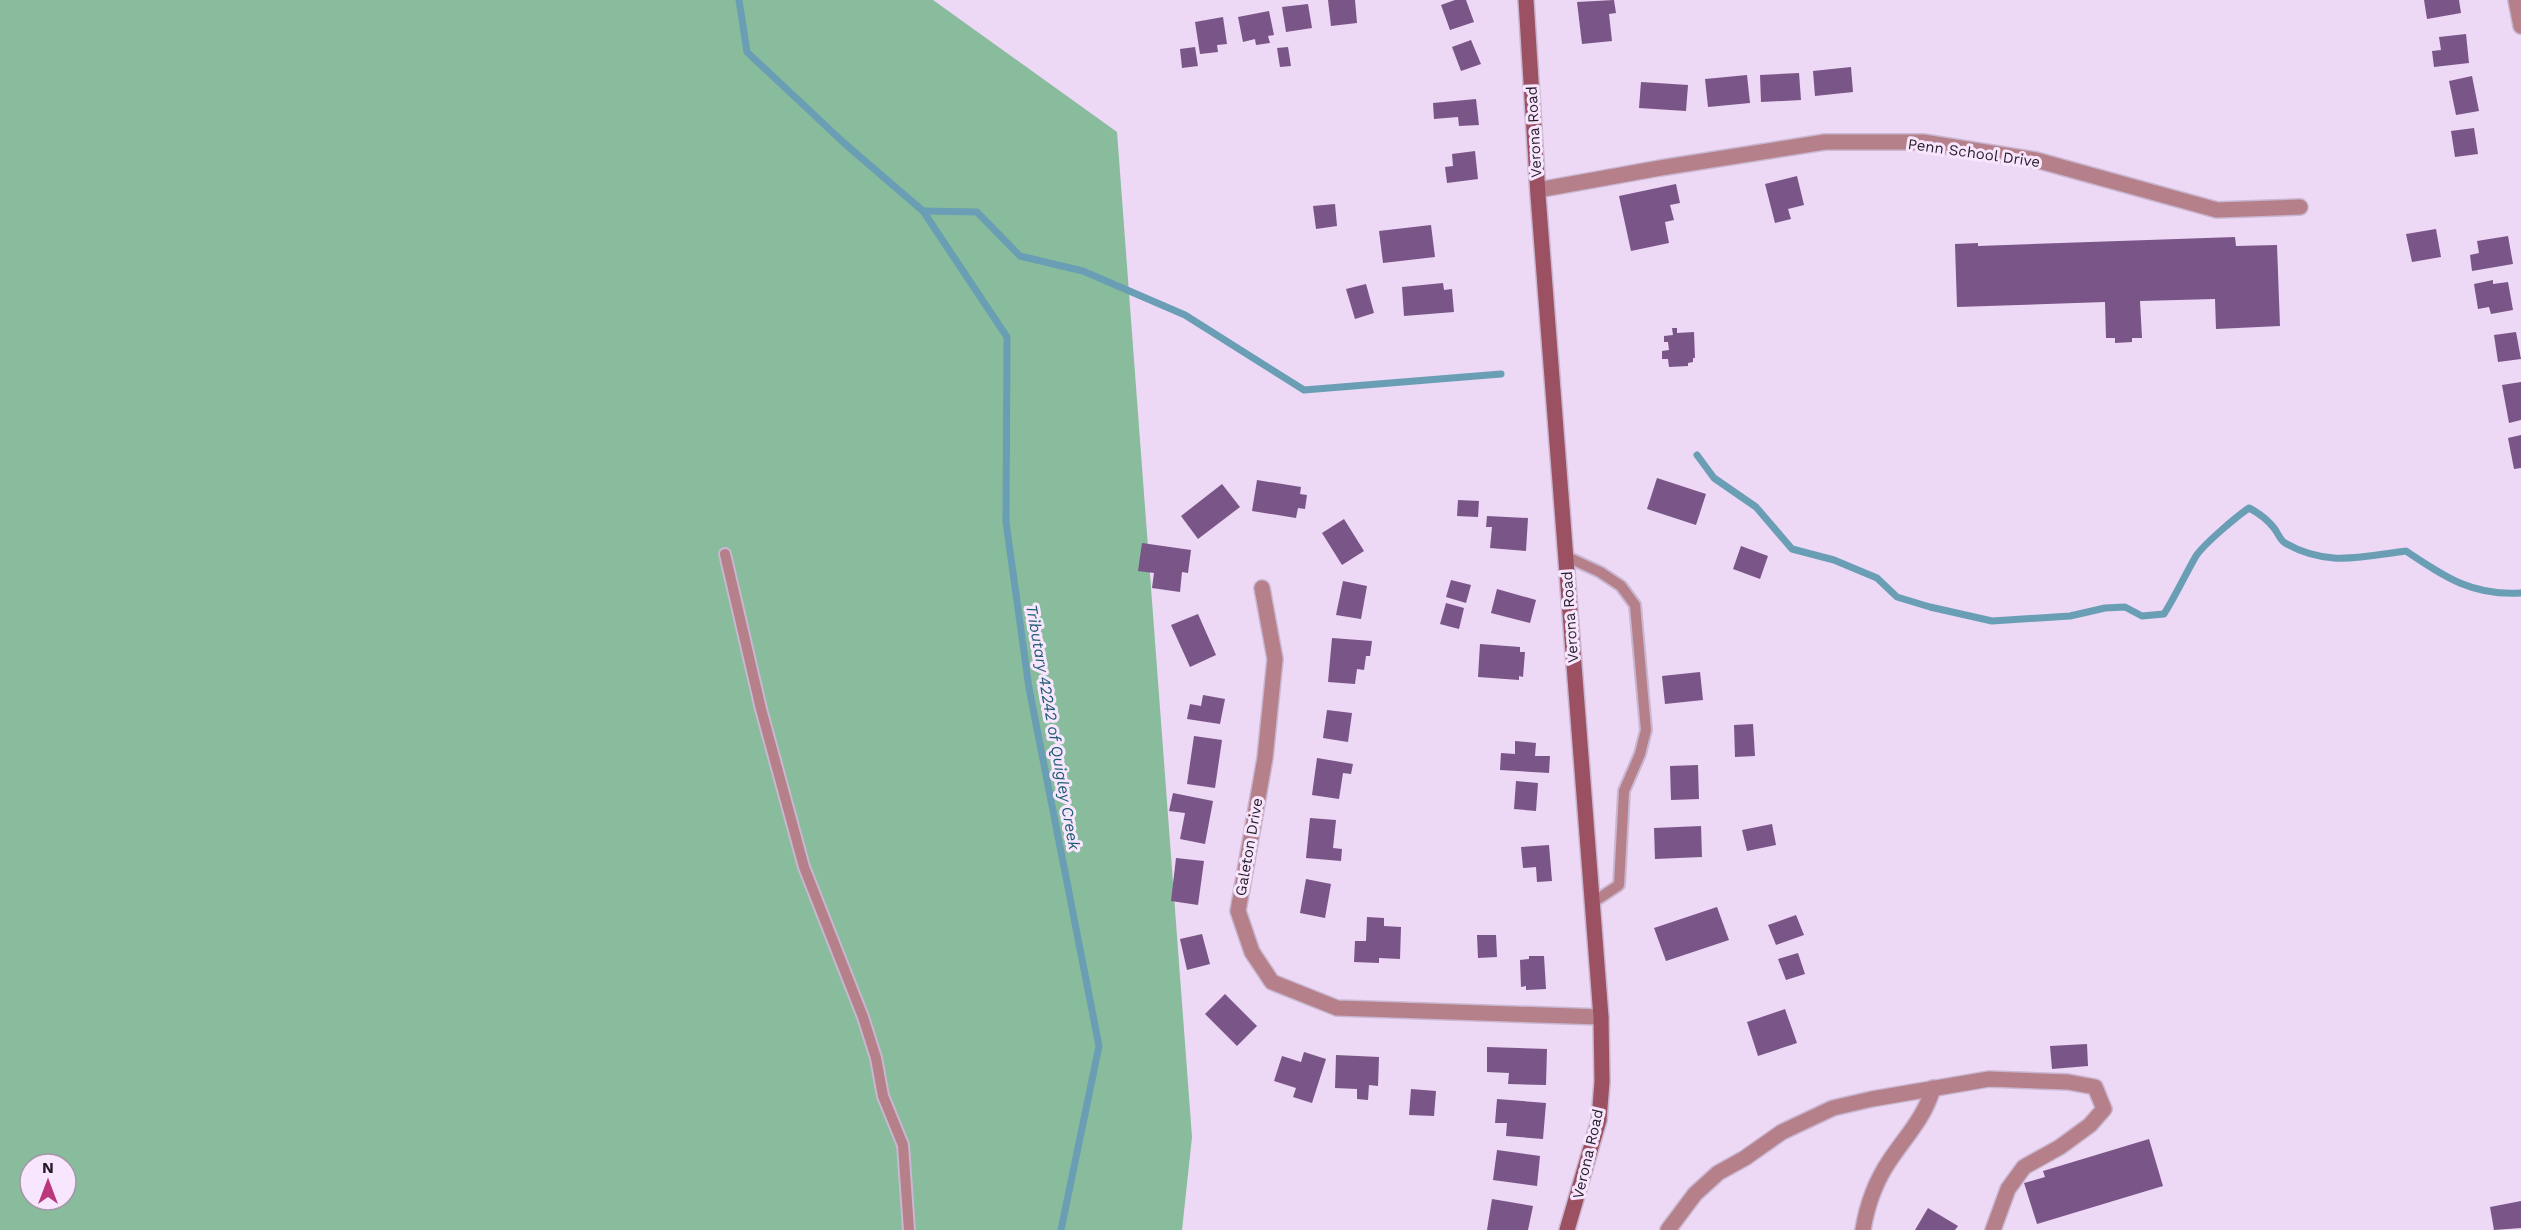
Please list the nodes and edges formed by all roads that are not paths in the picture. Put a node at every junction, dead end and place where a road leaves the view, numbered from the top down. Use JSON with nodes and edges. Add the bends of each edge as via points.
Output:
{"nodes":[{"id":1,"x":1526,"y":0,"type":"edge"},
{"id":2,"x":2516,"y":0,"type":"edge"},
{"id":3,"x":2521,"y":26,"type":"edge"},
{"id":4,"x":1538,"y":190,"type":"junction"},
{"id":5,"x":2300,"y":207,"type":"dead end"},
{"id":6,"x":724,"y":554,"type":"dead end"},
{"id":7,"x":1565,"y":556,"type":"junction"},
{"id":8,"x":1262,"y":588,"type":"dead end"},
{"id":9,"x":1592,"y":903,"type":"junction"},
{"id":10,"x":1600,"y":1017,"type":"junction"},
{"id":11,"x":1933,"y":1089,"type":"junction"},
{"id":12,"x":909,"y":1230,"type":"edge"},
{"id":13,"x":1567,"y":1230,"type":"edge"},
{"id":14,"x":1668,"y":1230,"type":"edge"},
{"id":15,"x":1863,"y":1230,"type":"edge"},
{"id":16,"x":1993,"y":1230,"type":"edge"}],
"edges":[{"from":1,"to":4,"type":"street","name":"Verona Road"},
{"from":2,"to":3,"type":"street"},
{"from":4,"to":5,"type":"street","name":"Penn School Drive","via":[[1825,142],[1923,142],[2036,160],[2217,210]]},
{"from":4,"to":7,"type":"street","name":"Verona Road"},
{"from":6,"to":12,"type":"lane","via":[[804,867],[863,1017],[883,1096],[903,1145]]},
{"from":7,"to":9,"type":"street","name":"Verona Road"},
{"from":7,"to":9,"type":"lane","via":[[1621,586],[1635,605],[1646,730],[1624,791],[1619,885]]},
{"from":8,"to":10,"type":"street","name":"Galeton Drive","via":[[1275,658],[1265,758],[1238,911],[1252,952],[1272,982],[1337,1008]]},
{"from":9,"to":10,"type":"street","name":"Verona Road"},
{"from":10,"to":13,"type":"street","name":"Verona Road","via":[[1599,1120]]},
{"from":11,"to":14,"type":"street","via":[[1833,1108],[1782,1132],[1718,1173],[1695,1194]]},
{"from":11,"to":15,"type":"street","via":[[1927,1108],[1873,1190]]},
{"from":11,"to":16,"type":"street","via":[[1989,1079],[2095,1087],[2104,1110],[2068,1142],[2024,1167],[2008,1189]]}]}
